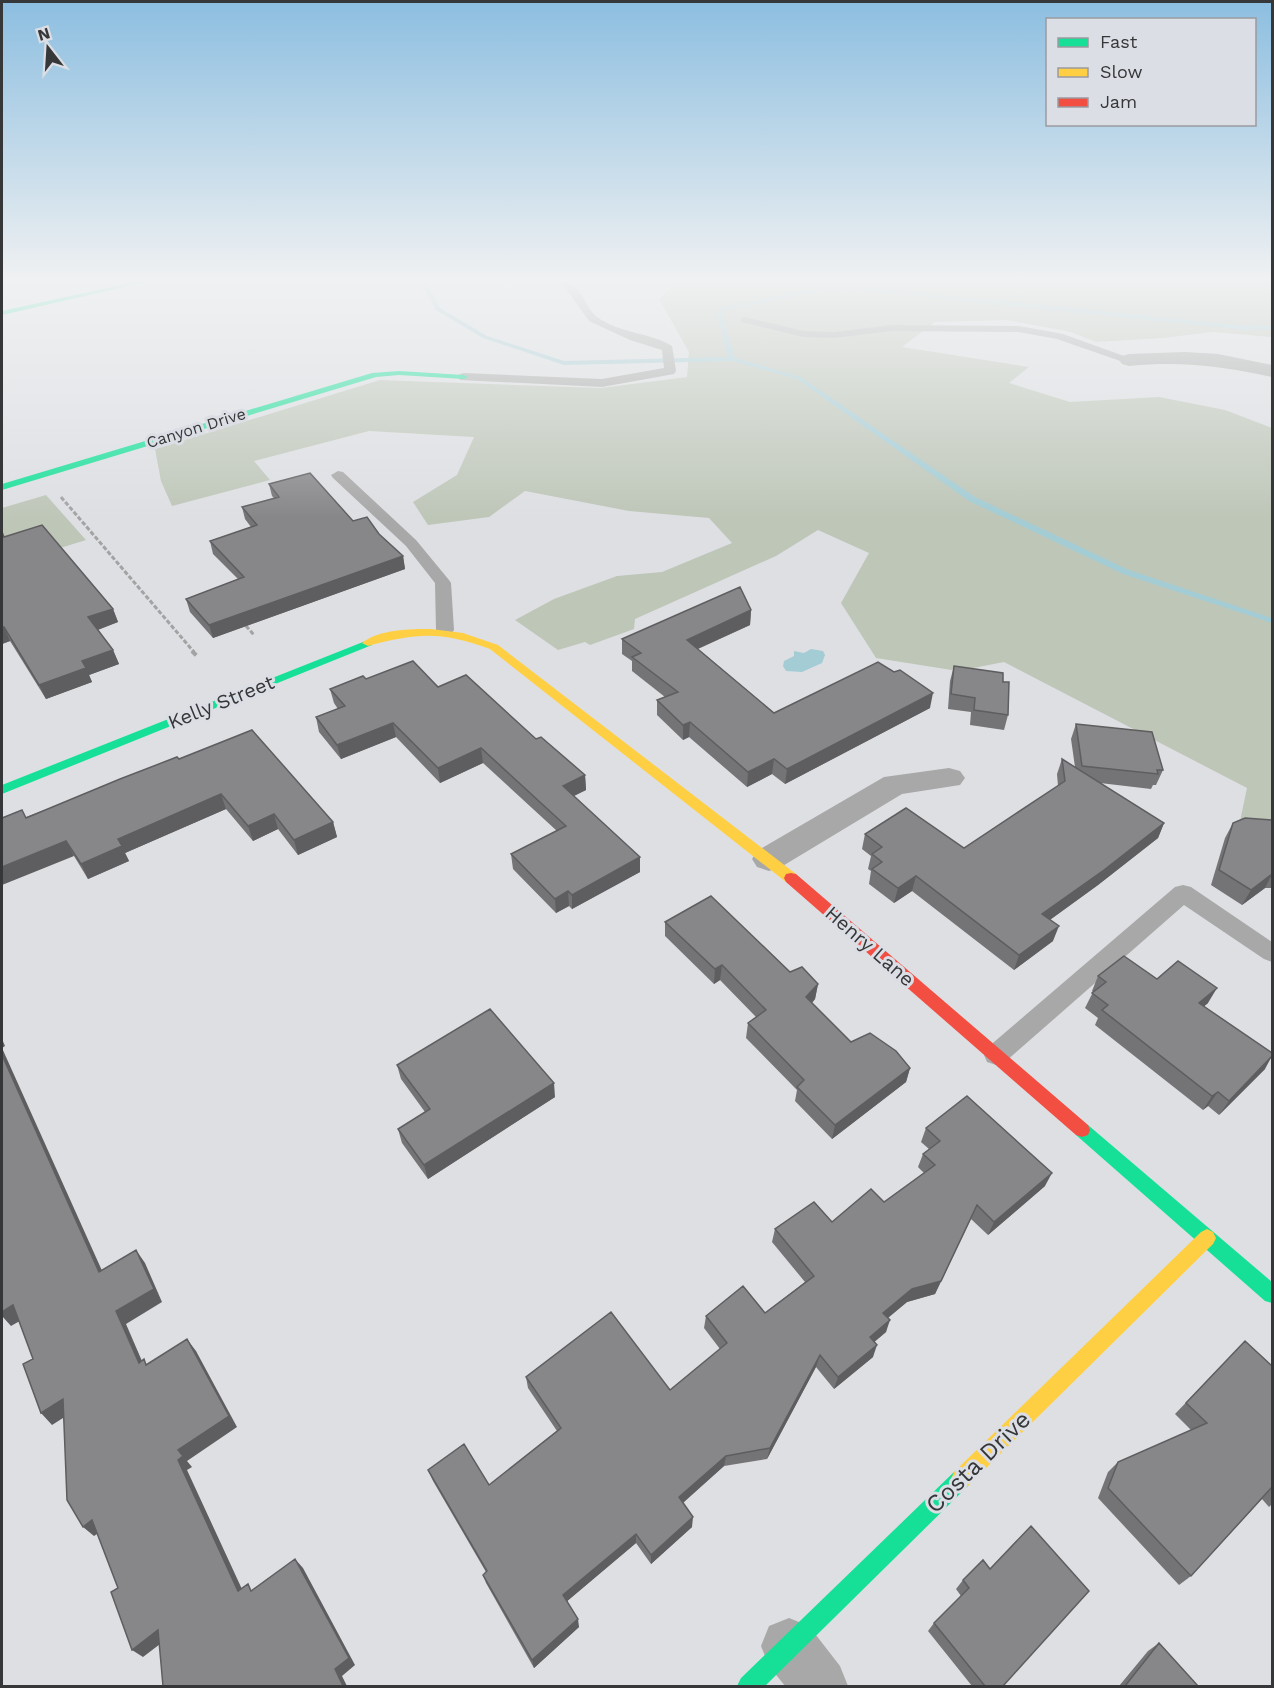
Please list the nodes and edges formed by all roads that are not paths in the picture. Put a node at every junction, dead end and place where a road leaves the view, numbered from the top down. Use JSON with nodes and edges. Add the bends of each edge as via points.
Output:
{"nodes":[{"id":1,"x":669,"y":361,"type":"edge"},
{"id":2,"x":1233,"y":361,"type":"edge"},
{"id":3,"x":1272,"y":371,"type":"edge"},
{"id":4,"x":464,"y":377,"type":"joint"},
{"id":5,"x":338,"y":475,"type":"dead end"},
{"id":6,"x":2,"y":487,"type":"edge"},
{"id":7,"x":445,"y":630,"type":"junction"},
{"id":8,"x":949,"y":778,"type":"dead end"},
{"id":9,"x":2,"y":790,"type":"edge"},
{"id":10,"x":769,"y":859,"type":"junction"},
{"id":11,"x":1272,"y":953,"type":"edge"},
{"id":12,"x":996,"y":1055,"type":"junction"},
{"id":13,"x":1207,"y":1238,"type":"junction"},
{"id":14,"x":1272,"y":1294,"type":"edge"},
{"id":15,"x":805,"y":1666,"type":"edge"},
{"id":16,"x":749,"y":1686,"type":"edge"}],
"edges":[{"from":1,"to":4,"type":"lane","via":[[670,371],[602,383]]},
{"from":2,"to":3,"type":"street"},
{"from":4,"to":6,"type":"street","name":"Canyon Drive","via":[[375,375]]},
{"from":5,"to":7,"type":"lane","via":[[411,543],[443,583]]},
{"from":7,"to":9,"type":"street","name":"Kelly Street","via":[[412,631],[379,639]]},
{"from":7,"to":10,"type":"street","name":"Henry Lane","via":[[494,647]]},
{"from":8,"to":10,"type":"street","via":[[895,784]]},
{"from":10,"to":12,"type":"street","name":"Henry Lane"},
{"from":11,"to":12,"type":"lane","via":[[1183,893]]},
{"from":12,"to":13,"type":"street","name":"Henry Lane"},
{"from":13,"to":14,"type":"street","name":"Henry Lane"},
{"from":13,"to":15,"type":"street","name":"Costa Drive"},
{"from":15,"to":16,"type":"street","name":"Costa Drive"}]}
